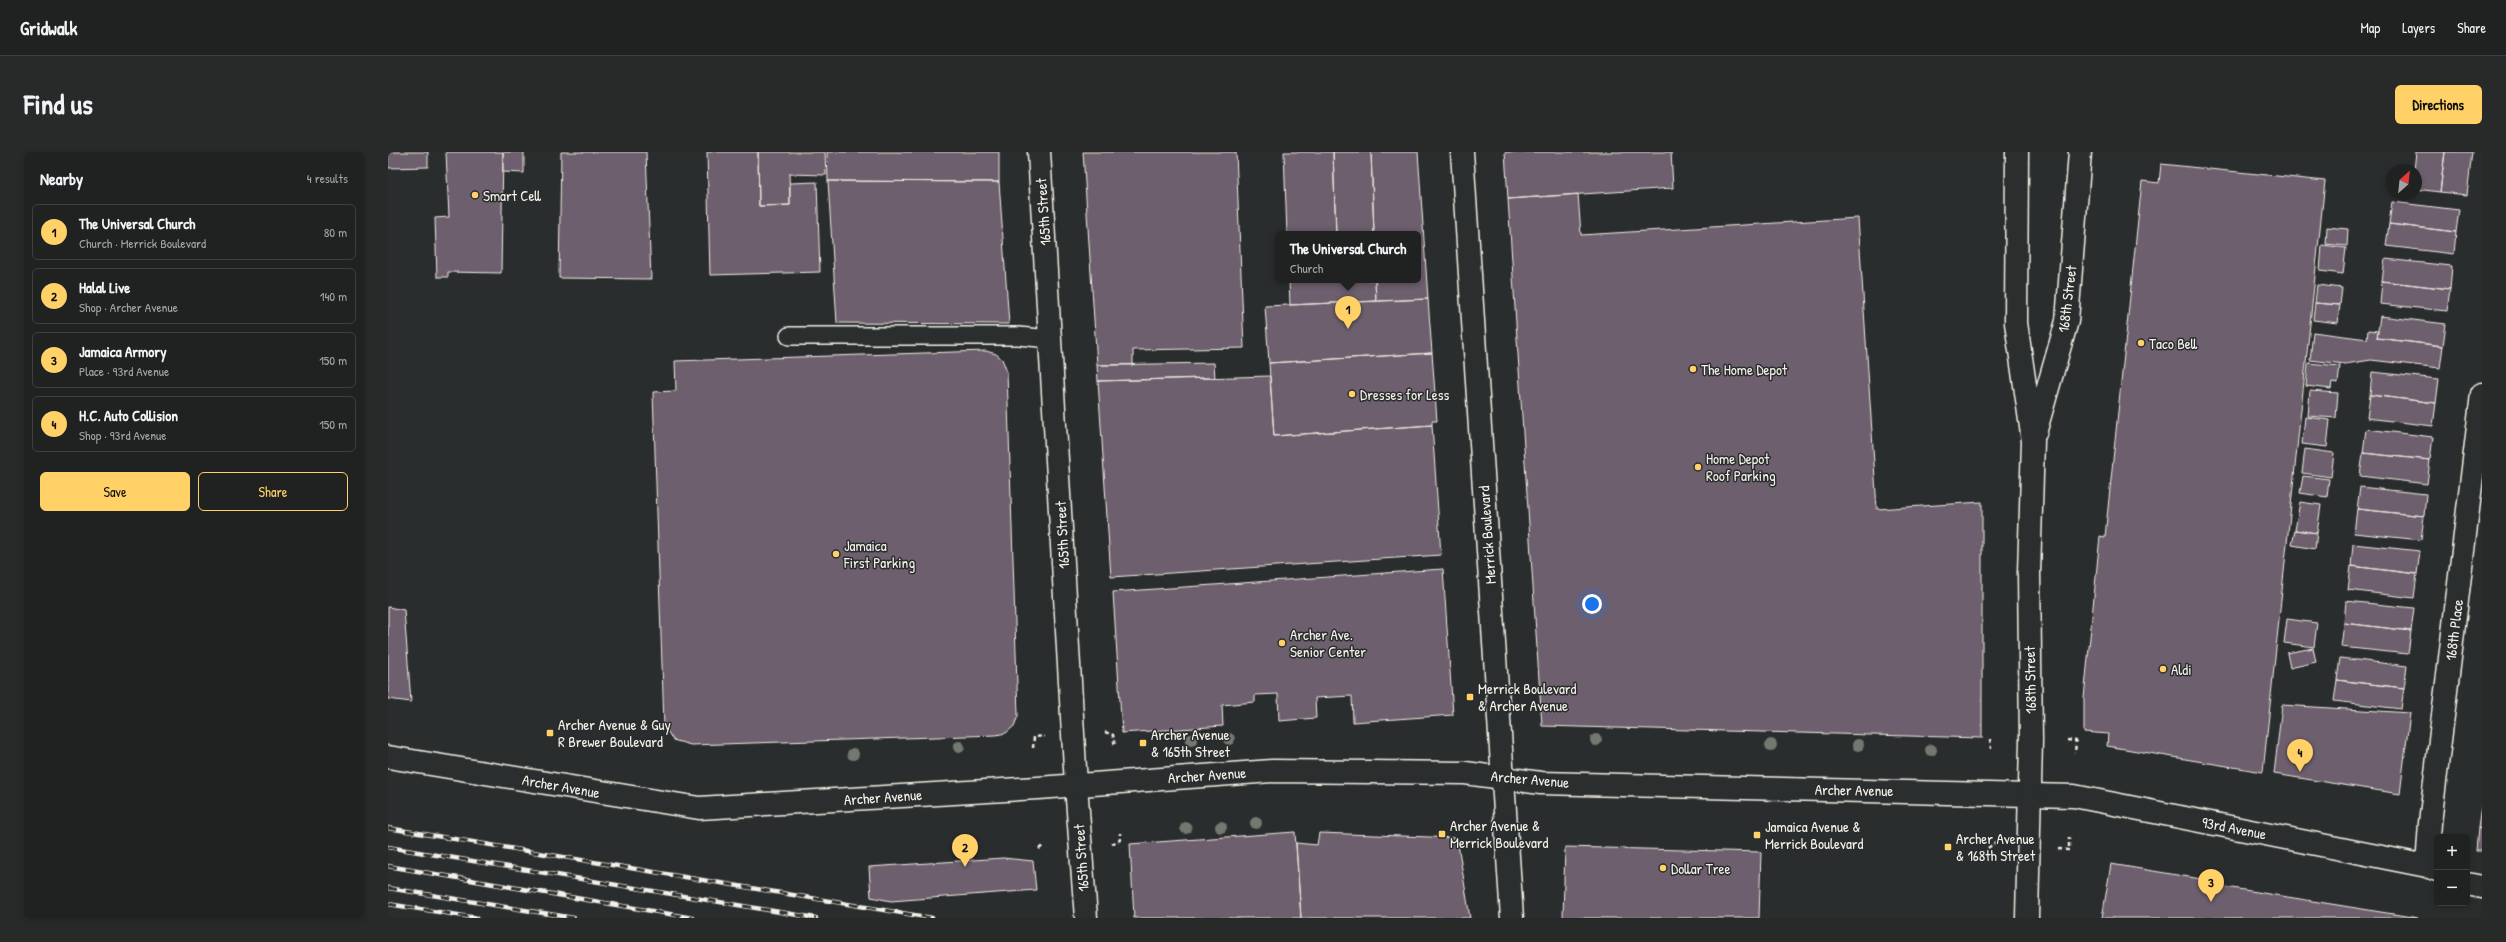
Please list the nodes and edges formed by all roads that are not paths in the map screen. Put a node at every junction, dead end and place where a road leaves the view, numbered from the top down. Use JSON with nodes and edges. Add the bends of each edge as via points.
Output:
{"nodes":[{"id":1,"x":1039,"y":152,"type":"edge"},
{"id":2,"x":1462,"y":152,"type":"edge"},
{"id":3,"x":2018,"y":152,"type":"edge"},
{"id":4,"x":2080,"y":152,"type":"edge"},
{"id":5,"x":789,"y":336,"type":"dead end"},
{"id":6,"x":1051,"y":339,"type":"junction"},
{"id":7,"x":2482,"y":394,"type":"edge"},
{"id":8,"x":2033,"y":442,"type":"junction"},
{"id":9,"x":2477,"y":485,"type":"edge"},
{"id":10,"x":388,"y":757,"type":"edge"},
{"id":11,"x":1503,"y":777,"type":"junction"},
{"id":12,"x":1076,"y":785,"type":"junction"},
{"id":13,"x":2029,"y":795,"type":"junction"},
{"id":14,"x":2432,"y":868,"type":"edge"},
{"id":15,"x":2470,"y":885,"type":"edge"},
{"id":16,"x":2482,"y":887,"type":"edge"},
{"id":17,"x":1086,"y":918,"type":"edge"},
{"id":18,"x":1512,"y":918,"type":"edge"},
{"id":19,"x":2027,"y":918,"type":"edge"}],
"edges":[{"from":1,"to":6,"type":"street","name":"165th Street"},
{"from":2,"to":11,"type":"street","name":"Merrick Boulevard"},
{"from":3,"to":8,"type":"street","name":"168th Street","via":[[2016,323]]},
{"from":4,"to":8,"type":"street","name":"168th Street","via":[[2067,321]]},
{"from":5,"to":6,"type":"lane","via":[[1018,336]]},
{"from":6,"to":12,"type":"street","name":"165th Street"},
{"from":7,"to":9,"type":"street","name":"168th Place"},
{"from":8,"to":13,"type":"street","name":"168th Street","via":[[2029,580]]},
{"from":9,"to":14,"type":"street","name":"168th Place","via":[[2430,823]]},
{"from":10,"to":12,"type":"street","name":"Archer Avenue","via":[[687,807]]},
{"from":11,"to":12,"type":"street","name":"Archer Avenue","via":[[1465,773],[1272,771]]},
{"from":11,"to":13,"type":"street","name":"Archer Avenue","via":[[1540,783]]},
{"from":11,"to":18,"type":"street","name":"Merrick Boulevard"},
{"from":12,"to":17,"type":"street","name":"165th Street"},
{"from":13,"to":14,"type":"street","name":"93rd Avenue","via":[[2074,796]]},
{"from":13,"to":19,"type":"street","name":"168th Street"},
{"from":15,"to":16,"type":"street"}]}
